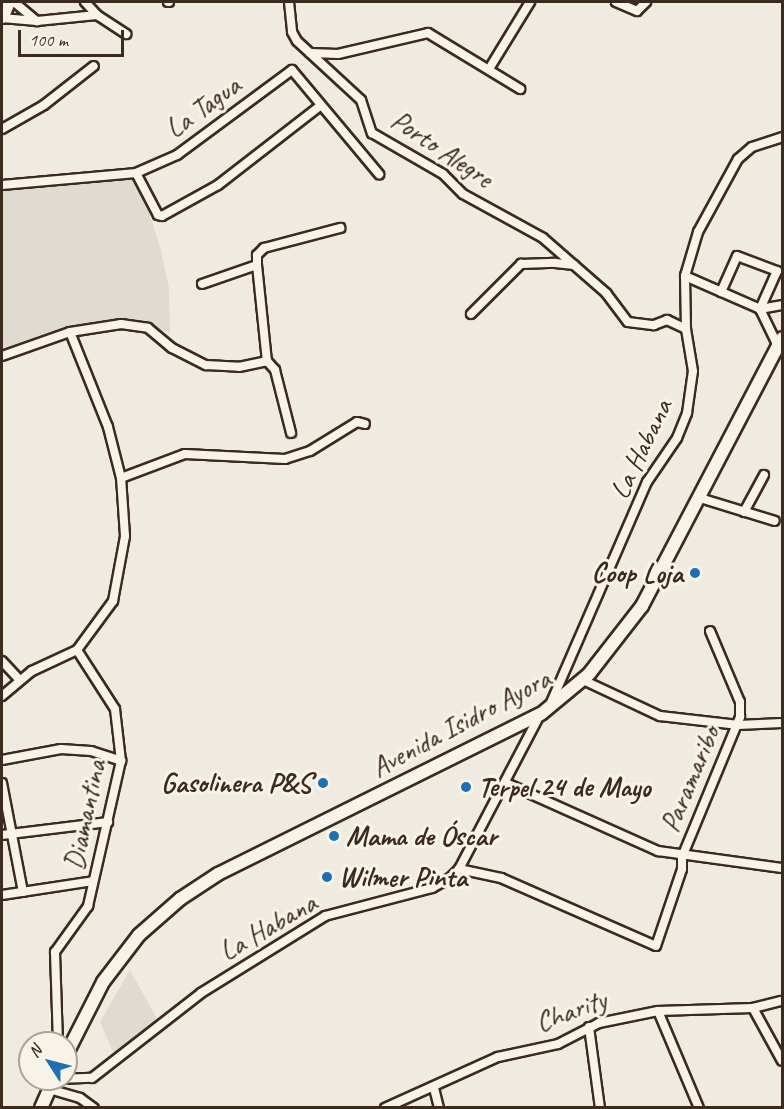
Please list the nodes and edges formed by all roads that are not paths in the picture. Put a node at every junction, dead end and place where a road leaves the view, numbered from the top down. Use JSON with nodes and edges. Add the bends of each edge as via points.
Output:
{"nodes":[{"id":1,"x":8,"y":2,"type":"edge"},
{"id":2,"x":14,"y":2,"type":"edge"},
{"id":3,"x":85,"y":2,"type":"edge"},
{"id":4,"x":289,"y":2,"type":"edge"},
{"id":5,"x":530,"y":2,"type":"edge"},
{"id":6,"x":616,"y":2,"type":"edge"},
{"id":7,"x":646,"y":2,"type":"edge"},
{"id":8,"x":97,"y":15,"type":"junction"},
{"id":9,"x":2,"y":17,"type":"edge"},
{"id":10,"x":37,"y":21,"type":"junction"},
{"id":11,"x":126,"y":34,"type":"dead end"},
{"id":12,"x":308,"y":52,"type":"junction"},
{"id":13,"x":94,"y":66,"type":"dead end"},
{"id":14,"x":489,"y":69,"type":"junction"},
{"id":15,"x":520,"y":89,"type":"dead end"},
{"id":16,"x":321,"y":105,"type":"junction"},
{"id":17,"x":2,"y":129,"type":"edge"},
{"id":18,"x":783,"y":137,"type":"edge"},
{"id":19,"x":136,"y":173,"type":"junction"},
{"id":20,"x":379,"y":174,"type":"dead end"},
{"id":21,"x":2,"y":186,"type":"edge"},
{"id":22,"x":340,"y":228,"type":"dead end"},
{"id":23,"x":257,"y":265,"type":"junction"},
{"id":24,"x":574,"y":265,"type":"junction"},
{"id":25,"x":686,"y":276,"type":"junction"},
{"id":26,"x":202,"y":284,"type":"dead end"},
{"id":27,"x":721,"y":292,"type":"junction"},
{"id":28,"x":783,"y":305,"type":"edge"},
{"id":29,"x":760,"y":309,"type":"junction"},
{"id":30,"x":471,"y":314,"type":"dead end"},
{"id":31,"x":686,"y":329,"type":"junction"},
{"id":32,"x":70,"y":332,"type":"junction"},
{"id":33,"x":780,"y":342,"type":"edge"},
{"id":34,"x":2,"y":356,"type":"edge"},
{"id":35,"x":267,"y":361,"type":"junction"},
{"id":36,"x":365,"y":424,"type":"dead end"},
{"id":37,"x":291,"y":433,"type":"dead end"},
{"id":38,"x":764,"y":475,"type":"dead end"},
{"id":39,"x":121,"y":478,"type":"junction"},
{"id":40,"x":700,"y":498,"type":"junction"},
{"id":41,"x":744,"y":512,"type":"junction"},
{"id":42,"x":775,"y":521,"type":"dead end"},
{"id":43,"x":710,"y":631,"type":"dead end"},
{"id":44,"x":77,"y":650,"type":"junction"},
{"id":45,"x":2,"y":662,"type":"edge"},
{"id":46,"x":20,"y":680,"type":"junction"},
{"id":47,"x":583,"y":680,"type":"junction"},
{"id":48,"x":2,"y":696,"type":"edge"},
{"id":49,"x":545,"y":712,"type":"junction"},
{"id":50,"x":783,"y":723,"type":"edge"},
{"id":51,"x":738,"y":724,"type":"junction"},
{"id":52,"x":2,"y":760,"type":"edge"},
{"id":53,"x":122,"y":761,"type":"junction"},
{"id":54,"x":2,"y":783,"type":"edge"},
{"id":55,"x":506,"y":783,"type":"junction"},
{"id":56,"x":108,"y":822,"type":"junction"},
{"id":57,"x":5,"y":834,"type":"edge"},
{"id":58,"x":682,"y":857,"type":"junction"},
{"id":59,"x":783,"y":868,"type":"edge"},
{"id":60,"x":459,"y":869,"type":"junction"},
{"id":61,"x":93,"y":881,"type":"junction"},
{"id":62,"x":23,"y":892,"type":"junction"},
{"id":63,"x":2,"y":895,"type":"edge"},
{"id":64,"x":783,"y":1000,"type":"edge"},
{"id":65,"x":753,"y":1008,"type":"junction"},
{"id":66,"x":658,"y":1011,"type":"junction"},
{"id":67,"x":589,"y":1027,"type":"junction"},
{"id":68,"x":58,"y":1031,"type":"edge"},
{"id":69,"x":78,"y":1031,"type":"edge"},
{"id":70,"x":783,"y":1060,"type":"edge"},
{"id":71,"x":78,"y":1079,"type":"edge"},
{"id":72,"x":434,"y":1088,"type":"junction"},
{"id":73,"x":49,"y":1091,"type":"edge"},
{"id":74,"x":68,"y":1091,"type":"edge"},
{"id":75,"x":41,"y":1107,"type":"edge"},
{"id":76,"x":93,"y":1107,"type":"edge"},
{"id":77,"x":385,"y":1107,"type":"edge"},
{"id":78,"x":440,"y":1107,"type":"edge"},
{"id":79,"x":600,"y":1107,"type":"edge"},
{"id":80,"x":699,"y":1107,"type":"edge"}],
"edges":[{"from":1,"to":9,"type":"highway"},
{"from":2,"to":10,"type":"street"},
{"from":3,"to":8,"type":"street"},
{"from":4,"to":12,"type":"street","name":"Porto Alegre","via":[[292,32]]},
{"from":5,"to":14,"type":"street"},
{"from":6,"to":7,"type":"street","via":[[637,10]]},
{"from":8,"to":10,"type":"street"},
{"from":8,"to":11,"type":"street"},
{"from":9,"to":10,"type":"street"},
{"from":12,"to":14,"type":"street","via":[[338,54],[428,33]]},
{"from":12,"to":24,"type":"street","name":"Porto Alegre","via":[[361,100],[372,133],[384,144],[443,174],[463,194],[543,238]]},
{"from":13,"to":17,"type":"street","via":[[44,105]]},
{"from":14,"to":15,"type":"street"},
{"from":16,"to":19,"type":"street","name":"La Tagua","via":[[292,70],[177,155]]},
{"from":16,"to":19,"type":"street","via":[[218,185],[162,216]]},
{"from":16,"to":20,"type":"street","name":"La Tagua"},
{"from":18,"to":25,"type":"street","name":"La Habana","via":[[752,147],[738,159],[698,232]]},
{"from":19,"to":21,"type":"street","name":"La Tagua"},
{"from":22,"to":23,"type":"street","via":[[264,248],[257,255]]},
{"from":23,"to":26,"type":"street"},
{"from":23,"to":35,"type":"street"},
{"from":24,"to":30,"type":"street","via":[[521,264]]},
{"from":24,"to":31,"type":"street","name":"Porto Alegre","via":[[606,292],[628,322],[654,325],[667,320]]},
{"from":25,"to":27,"type":"street"},
{"from":25,"to":31,"type":"street","name":"La Habana"},
{"from":27,"to":29,"type":"street"},
{"from":27,"to":29,"type":"street","via":[[736,256],[777,272]]},
{"from":28,"to":29,"type":"street"},
{"from":29,"to":33,"type":"street"},
{"from":31,"to":49,"type":"street","name":"La Habana","via":[[693,371],[687,413],[677,438],[647,482]]},
{"from":32,"to":34,"type":"street"},
{"from":32,"to":35,"type":"street","via":[[121,324],[148,328],[172,348],[206,365],[239,367]]},
{"from":32,"to":39,"type":"street","via":[[108,427]]},
{"from":33,"to":40,"type":"main road","name":"Avenida Isidro Ayora"},
{"from":35,"to":37,"type":"street","via":[[274,370]]},
{"from":36,"to":39,"type":"street","via":[[357,422],[310,451],[285,459],[185,454]]},
{"from":38,"to":41,"type":"street"},
{"from":39,"to":44,"type":"street","via":[[125,536],[113,601]]},
{"from":40,"to":41,"type":"street"},
{"from":40,"to":47,"type":"main road","name":"Avenida Isidro Ayora","via":[[642,606]]},
{"from":41,"to":42,"type":"street"},
{"from":43,"to":51,"type":"street","name":"Paramaribo","via":[[740,702]]},
{"from":44,"to":46,"type":"street"},
{"from":44,"to":53,"type":"street","name":"Diamantina","via":[[115,709]]},
{"from":45,"to":46,"type":"street"},
{"from":46,"to":48,"type":"street"},
{"from":47,"to":49,"type":"main road","name":"Avenida Isidro Ayora"},
{"from":47,"to":51,"type":"street","via":[[660,716]]},
{"from":49,"to":55,"type":"street","name":"La Habana"},
{"from":49,"to":69,"type":"main road","name":"Avenida Isidro Ayora","via":[[218,874],[180,899],[140,935],[103,982]]},
{"from":50,"to":51,"type":"street"},
{"from":51,"to":58,"type":"street","name":"Paramaribo"},
{"from":52,"to":53,"type":"street","via":[[61,749]]},
{"from":53,"to":56,"type":"street","name":"Diamantina"},
{"from":54,"to":57,"type":"street"},
{"from":55,"to":58,"type":"street","via":[[626,840]]},
{"from":55,"to":60,"type":"street","name":"La Habana"},
{"from":56,"to":57,"type":"street"},
{"from":56,"to":61,"type":"street","name":"Diamantina"},
{"from":57,"to":62,"type":"street"},
{"from":58,"to":59,"type":"street"},
{"from":58,"to":60,"type":"street","name":"Paramaribo","via":[[682,869],[656,946],[501,878]]},
{"from":60,"to":71,"type":"street","name":"La Habana","via":[[432,888],[325,916],[201,993],[92,1078]]},
{"from":61,"to":62,"type":"street"},
{"from":61,"to":68,"type":"street","name":"Diamantina","via":[[84,916],[63,937],[55,952]]},
{"from":62,"to":63,"type":"street"},
{"from":64,"to":65,"type":"street","name":"Charity"},
{"from":65,"to":66,"type":"street","name":"Charity"},
{"from":65,"to":70,"type":"street"},
{"from":66,"to":67,"type":"street","name":"Charity"},
{"from":66,"to":80,"type":"street"},
{"from":67,"to":72,"type":"street","name":"Charity","via":[[558,1044],[498,1057]]},
{"from":67,"to":79,"type":"street"},
{"from":72,"to":77,"type":"street","name":"Charity"},
{"from":72,"to":78,"type":"street"},
{"from":73,"to":75,"type":"main road"},
{"from":74,"to":76,"type":"street"}]}
